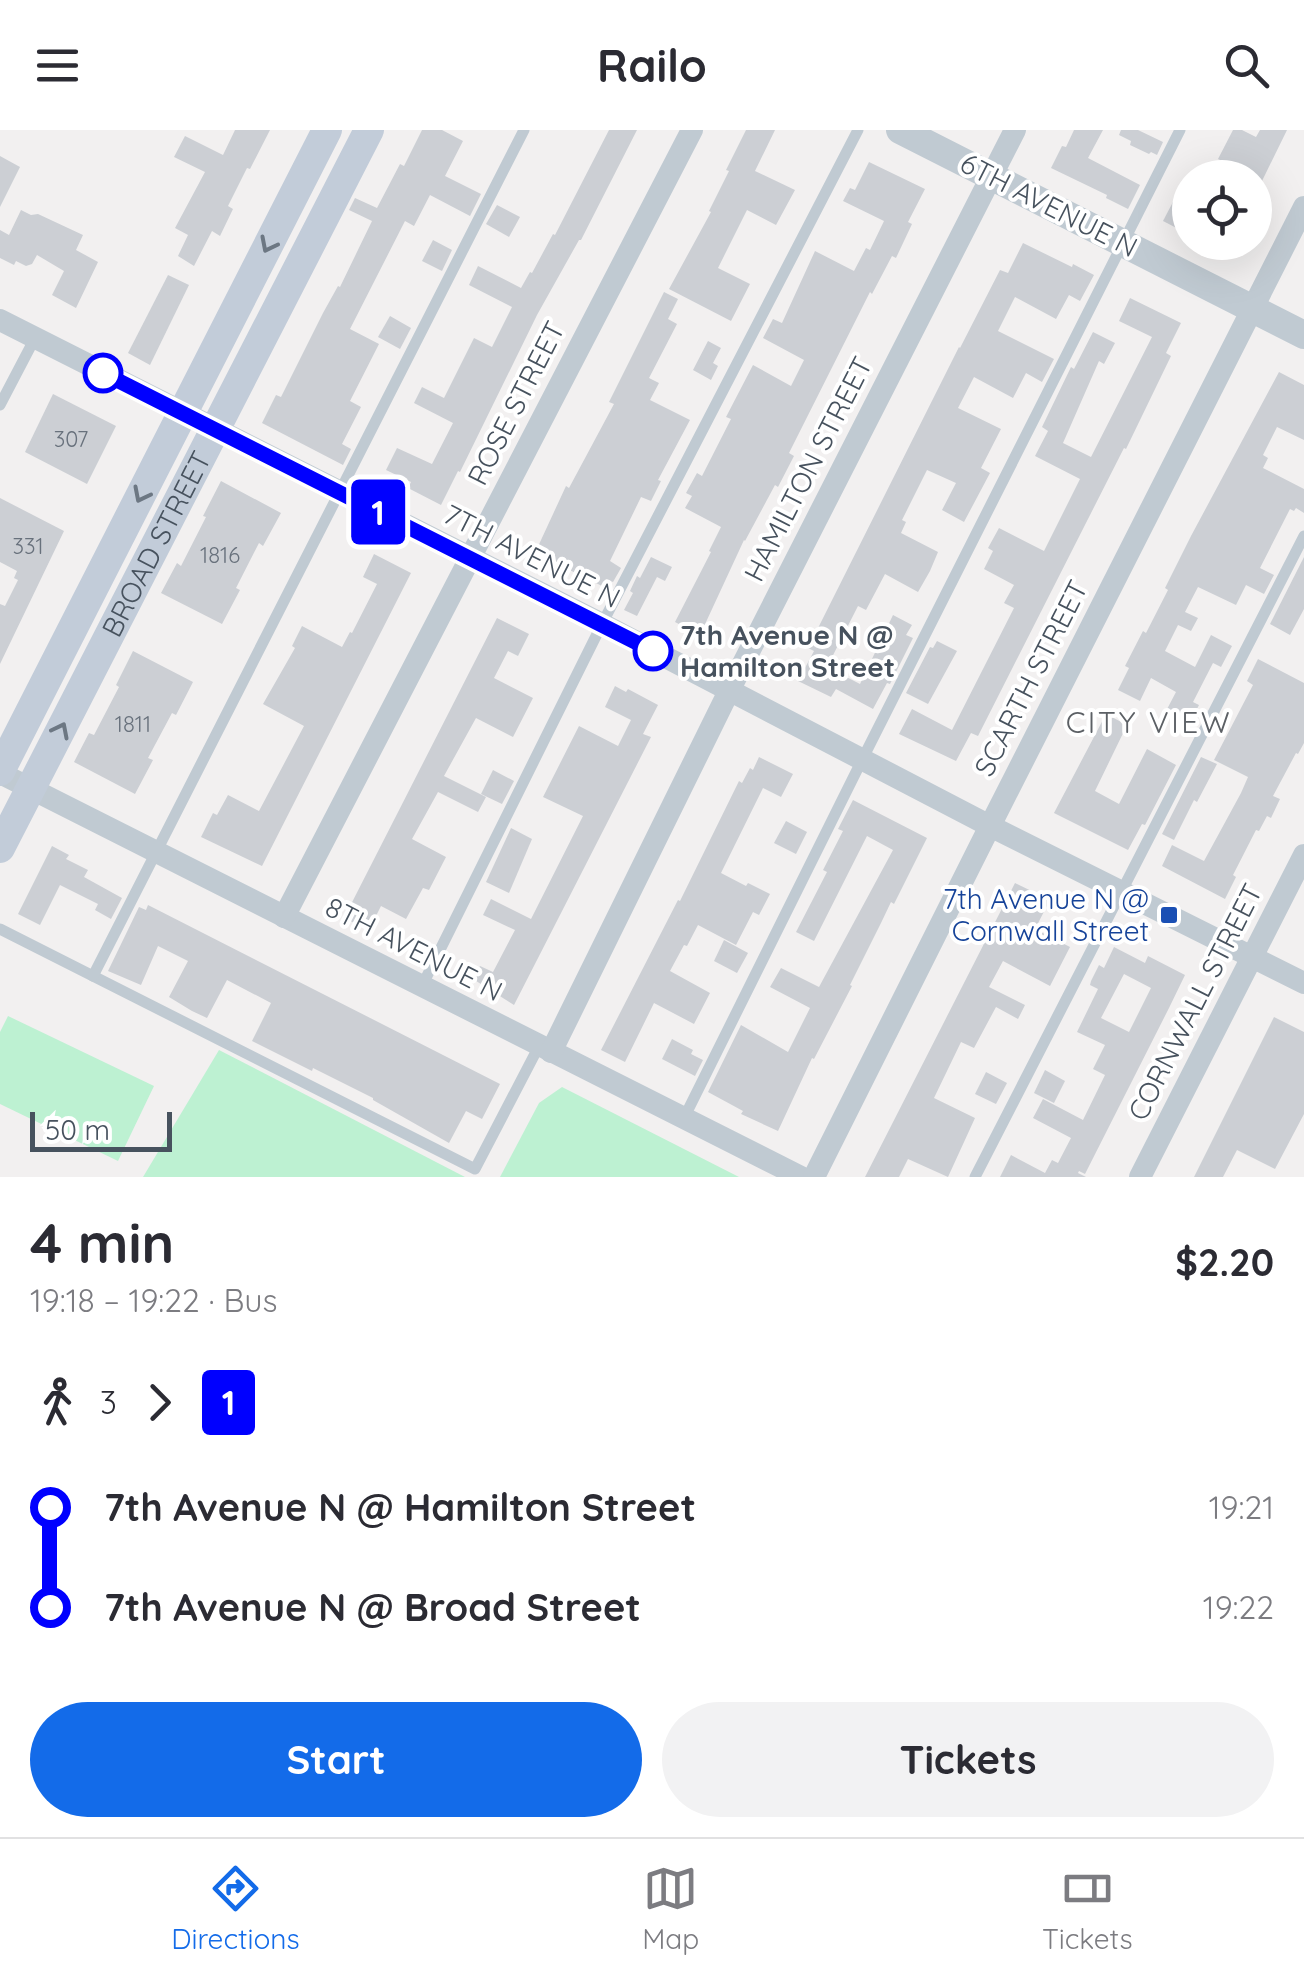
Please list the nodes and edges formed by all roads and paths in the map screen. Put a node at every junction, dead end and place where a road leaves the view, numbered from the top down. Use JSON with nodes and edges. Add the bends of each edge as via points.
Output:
{"nodes":[{"id":1,"x":327,"y":130,"type":"edge"},
{"id":2,"x":370,"y":130,"type":"edge"},
{"id":3,"x":524,"y":130,"type":"edge"},
{"id":4,"x":692,"y":130,"type":"edge"},
{"id":5,"x":858,"y":130,"type":"edge"},
{"id":6,"x":900,"y":130,"type":"edge"},
{"id":7,"x":1015,"y":130,"type":"edge"},
{"id":8,"x":1180,"y":130,"type":"edge"},
{"id":9,"x":991,"y":176,"type":"junction"},
{"id":10,"x":1304,"y":208,"type":"edge"},
{"id":11,"x":1122,"y":243,"type":"junction"},
{"id":12,"x":1252,"y":309,"type":"junction"},
{"id":13,"x":0,"y":320,"type":"edge"},
{"id":14,"x":1304,"y":335,"type":"edge"},
{"id":15,"x":34,"y":338,"type":"junction"},
{"id":16,"x":0,"y":405,"type":"edge"},
{"id":17,"x":182,"y":413,"type":"junction"},
{"id":18,"x":217,"y":430,"type":"junction"},
{"id":19,"x":340,"y":493,"type":"junction"},
{"id":20,"x":1304,"y":536,"type":"edge"},
{"id":21,"x":469,"y":557,"type":"junction"},
{"id":22,"x":602,"y":624,"type":"junction"},
{"id":23,"x":729,"y":691,"type":"junction"},
{"id":24,"x":862,"y":760,"type":"junction"},
{"id":25,"x":0,"y":772,"type":"edge"},
{"id":26,"x":31,"y":788,"type":"junction"},
{"id":27,"x":990,"y":826,"type":"junction"},
{"id":28,"x":0,"y":848,"type":"edge"},
{"id":29,"x":157,"y":851,"type":"junction"},
{"id":30,"x":1304,"y":855,"type":"edge"},
{"id":31,"x":1121,"y":891,"type":"junction"},
{"id":32,"x":284,"y":916,"type":"junction"},
{"id":33,"x":0,"y":929,"type":"edge"},
{"id":34,"x":1252,"y":956,"type":"junction"},
{"id":35,"x":93,"y":976,"type":"junction"},
{"id":36,"x":1304,"y":983,"type":"edge"},
{"id":37,"x":422,"y":986,"type":"junction"},
{"id":38,"x":545,"y":1049,"type":"junction"},
{"id":39,"x":684,"y":1120,"type":"junction"},
{"id":40,"x":801,"y":1177,"type":"edge"},
{"id":41,"x":814,"y":1177,"type":"edge"},
{"id":42,"x":975,"y":1177,"type":"edge"},
{"id":43,"x":1140,"y":1177,"type":"edge"}],
"edges":[{"from":1,"to":17,"type":"main road","name":"BROAD STREET","one_way":true},
{"from":2,"to":18,"type":"main road","name":"BROAD STREET"},
{"from":3,"to":19,"type":"lane"},
{"from":4,"to":21,"type":"street","name":"ROSE STREET"},
{"from":5,"to":22,"type":"lane"},
{"from":6,"to":9,"type":"street","name":"6TH AVENUE N"},
{"from":7,"to":9,"type":"street","name":"HAMILTON STREET"},
{"from":8,"to":11,"type":"lane"},
{"from":9,"to":11,"type":"street","name":"6TH AVENUE N"},
{"from":9,"to":23,"type":"street","name":"HAMILTON STREET"},
{"from":10,"to":12,"type":"street","name":"SCARTH STREET"},
{"from":11,"to":12,"type":"street","name":"6TH AVENUE N"},
{"from":11,"to":24,"type":"lane"},
{"from":12,"to":14,"type":"street","name":"6TH AVENUE N"},
{"from":12,"to":27,"type":"street","name":"SCARTH STREET"},
{"from":13,"to":15,"type":"street","name":"7TH AVENUE N"},
{"from":15,"to":16,"type":"lane"},
{"from":15,"to":17,"type":"street","name":"7TH AVENUE N"},
{"from":17,"to":18,"type":"street","name":"7TH AVENUE N"},
{"from":17,"to":25,"type":"main road","name":"BROAD STREET","one_way":true},
{"from":18,"to":19,"type":"street","name":"7TH AVENUE N"},
{"from":26,"to":18,"type":"main road","name":"BROAD STREET","one_way":true},
{"from":19,"to":21,"type":"street","name":"7TH AVENUE N"},
{"from":19,"to":29,"type":"lane"},
{"from":20,"to":31,"type":"lane"},
{"from":21,"to":22,"type":"street","name":"7TH AVENUE N"},
{"from":21,"to":32,"type":"street","name":"ROSE STREET"},
{"from":22,"to":23,"type":"street","name":"7TH AVENUE N"},
{"from":22,"to":37,"type":"lane"},
{"from":23,"to":24,"type":"street","name":"7TH AVENUE N"},
{"from":23,"to":38,"type":"street","name":"HAMILTON STREET"},
{"from":24,"to":27,"type":"street","name":"7TH AVENUE N"},
{"from":24,"to":39,"type":"lane"},
{"from":25,"to":26,"type":"street","name":"8TH AVENUE N"},
{"from":26,"to":28,"type":"main road","name":"BROAD STREET"},
{"from":26,"to":29,"type":"street","name":"8TH AVENUE N"},
{"from":27,"to":31,"type":"street","name":"7TH AVENUE N"},
{"from":27,"to":41,"type":"street","name":"SCARTH STREET"},
{"from":29,"to":32,"type":"street","name":"8TH AVENUE N"},
{"from":29,"to":35,"type":"lane"},
{"from":30,"to":34,"type":"street","name":"CORNWALL STREET"},
{"from":31,"to":34,"type":"street","name":"7TH AVENUE N"},
{"from":31,"to":42,"type":"lane"},
{"from":32,"to":37,"type":"street","name":"8TH AVENUE N"},
{"from":33,"to":35,"type":"lane"},
{"from":34,"to":36,"type":"street","name":"7TH AVENUE N"},
{"from":34,"to":43,"type":"street","name":"CORNWALL STREET"},
{"from":35,"to":38,"type":"lane","via":[[475,1168]]},
{"from":37,"to":38,"type":"street","name":"8TH AVENUE N"},
{"from":38,"to":39,"type":"street","name":"8TH AVENUE N"},
{"from":39,"to":40,"type":"street","name":"8TH AVENUE N"}]}
